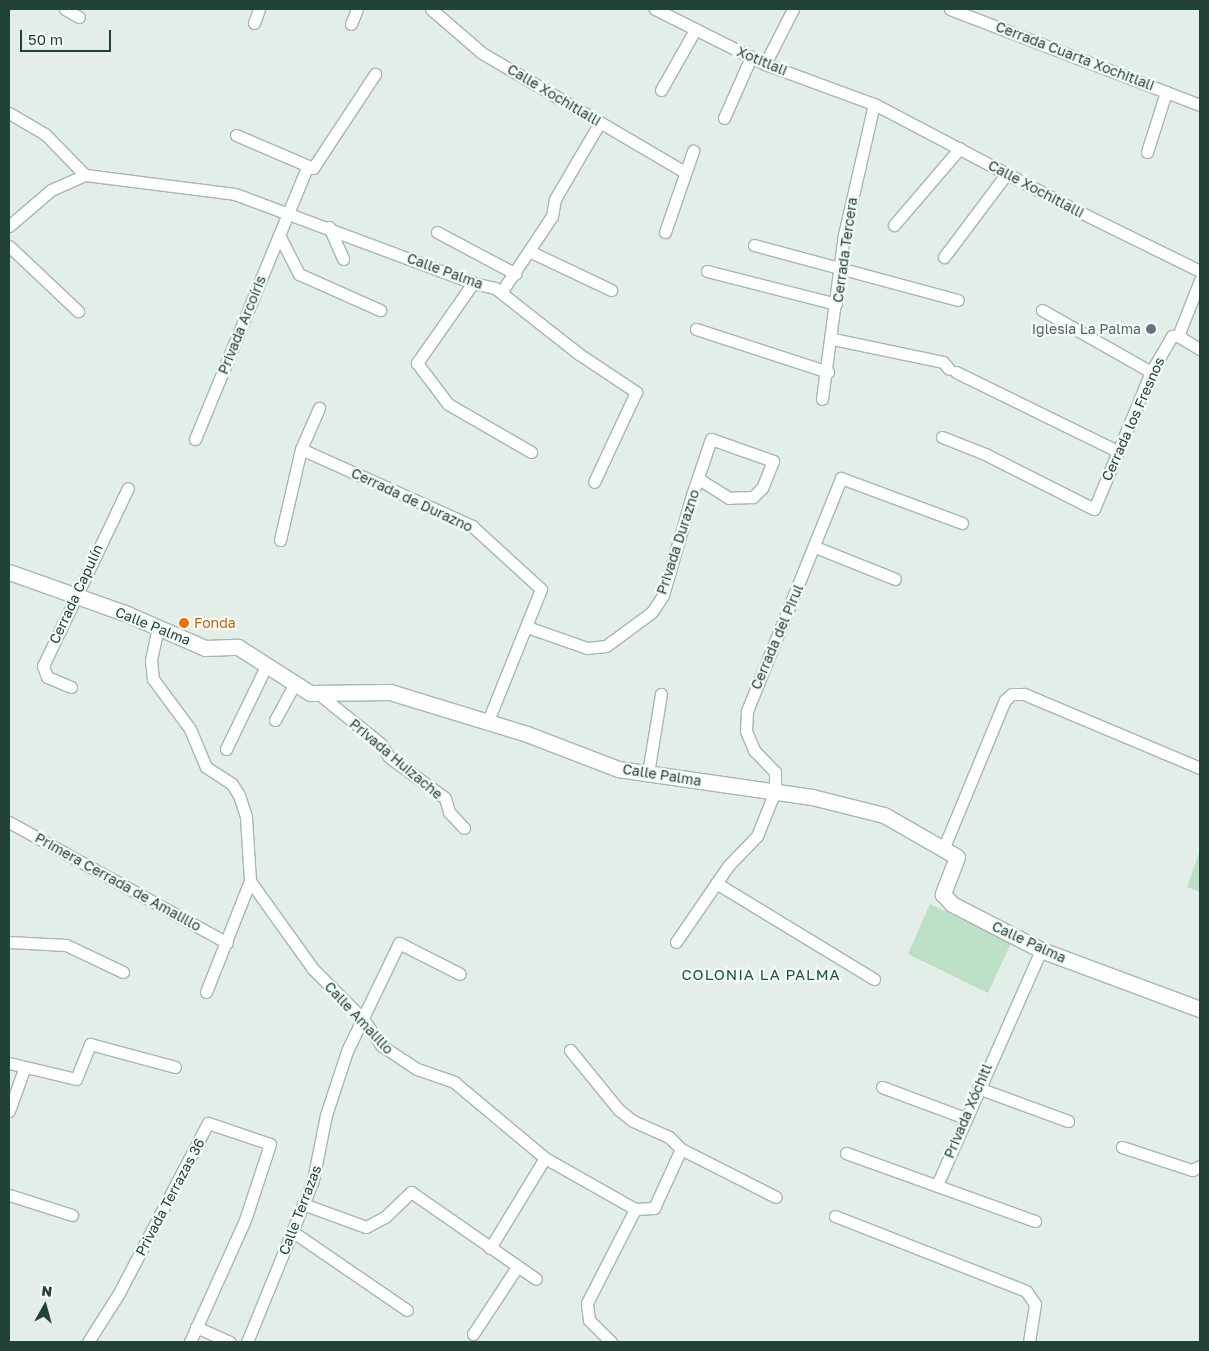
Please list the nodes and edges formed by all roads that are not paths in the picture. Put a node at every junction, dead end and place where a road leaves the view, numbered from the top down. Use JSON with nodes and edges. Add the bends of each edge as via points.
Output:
{"nodes":[{"id":1,"x":65,"y":9,"type":"edge"},
{"id":2,"x":259,"y":9,"type":"edge"},
{"id":3,"x":357,"y":9,"type":"edge"},
{"id":4,"x":431,"y":9,"type":"edge"},
{"id":5,"x":655,"y":9,"type":"edge"},
{"id":6,"x":793,"y":9,"type":"edge"},
{"id":7,"x":950,"y":9,"type":"edge"},
{"id":8,"x":79,"y":17,"type":"dead end"},
{"id":9,"x":254,"y":23,"type":"dead end"},
{"id":10,"x":351,"y":24,"type":"dead end"},
{"id":11,"x":694,"y":30,"type":"junction"},
{"id":12,"x":751,"y":57,"type":"junction"},
{"id":13,"x":765,"y":64,"type":"junction"},
{"id":14,"x":375,"y":74,"type":"dead end"},
{"id":15,"x":661,"y":90,"type":"dead end"},
{"id":16,"x":1166,"y":92,"type":"junction"},
{"id":17,"x":874,"y":104,"type":"junction"},
{"id":18,"x":1200,"y":105,"type":"edge"},
{"id":19,"x":9,"y":113,"type":"edge"},
{"id":20,"x":724,"y":118,"type":"dead end"},
{"id":21,"x":600,"y":122,"type":"junction"},
{"id":22,"x":236,"y":135,"type":"dead end"},
{"id":23,"x":960,"y":148,"type":"junction"},
{"id":24,"x":693,"y":151,"type":"dead end"},
{"id":25,"x":1147,"y":152,"type":"dead end"},
{"id":26,"x":307,"y":167,"type":"junction"},
{"id":27,"x":684,"y":172,"type":"junction"},
{"id":28,"x":1007,"y":173,"type":"junction"},
{"id":29,"x":85,"y":175,"type":"junction"},
{"id":30,"x":290,"y":212,"type":"junction"},
{"id":31,"x":9,"y":226,"type":"edge"},
{"id":32,"x":894,"y":226,"type":"dead end"},
{"id":33,"x":329,"y":227,"type":"junction"},
{"id":34,"x":436,"y":232,"type":"dead end"},
{"id":35,"x":665,"y":232,"type":"dead end"},
{"id":36,"x":279,"y":236,"type":"junction"},
{"id":37,"x":754,"y":244,"type":"dead end"},
{"id":38,"x":9,"y":246,"type":"edge"},
{"id":39,"x":529,"y":252,"type":"junction"},
{"id":40,"x":944,"y":257,"type":"dead end"},
{"id":41,"x":343,"y":259,"type":"dead end"},
{"id":42,"x":840,"y":268,"type":"junction"},
{"id":43,"x":1200,"y":270,"type":"edge"},
{"id":44,"x":708,"y":271,"type":"dead end"},
{"id":45,"x":516,"y":274,"type":"junction"},
{"id":46,"x":1200,"y":280,"type":"edge"},
{"id":47,"x":473,"y":283,"type":"junction"},
{"id":48,"x":610,"y":290,"type":"dead end"},
{"id":49,"x":502,"y":291,"type":"junction"},
{"id":50,"x":958,"y":300,"type":"dead end"},
{"id":51,"x":836,"y":304,"type":"junction"},
{"id":52,"x":380,"y":310,"type":"dead end"},
{"id":53,"x":1042,"y":310,"type":"dead end"},
{"id":54,"x":78,"y":311,"type":"dead end"},
{"id":55,"x":696,"y":329,"type":"dead end"},
{"id":56,"x":1178,"y":336,"type":"junction"},
{"id":57,"x":833,"y":339,"type":"junction"},
{"id":58,"x":1200,"y":349,"type":"edge"},
{"id":59,"x":828,"y":372,"type":"junction"},
{"id":60,"x":1151,"y":372,"type":"junction"},
{"id":61,"x":822,"y":399,"type":"dead end"},
{"id":62,"x":319,"y":408,"type":"dead end"},
{"id":63,"x":942,"y":437,"type":"dead end"},
{"id":64,"x":195,"y":439,"type":"dead end"},
{"id":65,"x":301,"y":449,"type":"junction"},
{"id":66,"x":1117,"y":451,"type":"junction"},
{"id":67,"x":531,"y":452,"type":"dead end"},
{"id":68,"x":698,"y":479,"type":"junction"},
{"id":69,"x":594,"y":482,"type":"dead end"},
{"id":70,"x":128,"y":488,"type":"dead end"},
{"id":71,"x":962,"y":523,"type":"dead end"},
{"id":72,"x":280,"y":540,"type":"dead end"},
{"id":73,"x":815,"y":547,"type":"junction"},
{"id":74,"x":9,"y":572,"type":"edge"},
{"id":75,"x":895,"y":579,"type":"dead end"},
{"id":76,"x":73,"y":597,"type":"junction"},
{"id":77,"x":158,"y":627,"type":"junction"},
{"id":78,"x":527,"y":627,"type":"junction"},
{"id":79,"x":267,"y":664,"type":"junction"},
{"id":80,"x":295,"y":682,"type":"junction"},
{"id":81,"x":71,"y":687,"type":"dead end"},
{"id":82,"x":661,"y":694,"type":"dead end"},
{"id":83,"x":320,"y":695,"type":"junction"},
{"id":84,"x":275,"y":720,"type":"dead end"},
{"id":85,"x":488,"y":721,"type":"junction"},
{"id":86,"x":226,"y":749,"type":"dead end"},
{"id":87,"x":1200,"y":768,"type":"edge"},
{"id":88,"x":648,"y":773,"type":"junction"},
{"id":89,"x":775,"y":791,"type":"junction"},
{"id":90,"x":9,"y":822,"type":"edge"},
{"id":91,"x":464,"y":828,"type":"dead end"},
{"id":92,"x":944,"y":847,"type":"junction"},
{"id":93,"x":250,"y":881,"type":"junction"},
{"id":94,"x":716,"y":883,"type":"junction"},
{"id":95,"x":9,"y":942,"type":"edge"},
{"id":96,"x":227,"y":942,"type":"junction"},
{"id":97,"x":676,"y":942,"type":"dead end"},
{"id":98,"x":1041,"y":950,"type":"junction"},
{"id":99,"x":123,"y":972,"type":"dead end"},
{"id":100,"x":460,"y":974,"type":"dead end"},
{"id":101,"x":874,"y":979,"type":"dead end"},
{"id":102,"x":206,"y":992,"type":"dead end"},
{"id":103,"x":1200,"y":1009,"type":"edge"},
{"id":104,"x":363,"y":1019,"type":"junction"},
{"id":105,"x":570,"y":1050,"type":"dead end"},
{"id":106,"x":9,"y":1063,"type":"edge"},
{"id":107,"x":175,"y":1067,"type":"dead end"},
{"id":108,"x":24,"y":1068,"type":"junction"},
{"id":109,"x":882,"y":1086,"type":"dead end"},
{"id":110,"x":978,"y":1088,"type":"junction"},
{"id":111,"x":9,"y":1111,"type":"edge"},
{"id":112,"x":965,"y":1118,"type":"junction"},
{"id":113,"x":1068,"y":1121,"type":"dead end"},
{"id":114,"x":1122,"y":1147,"type":"dead end"},
{"id":115,"x":681,"y":1149,"type":"junction"},
{"id":116,"x":846,"y":1153,"type":"dead end"},
{"id":117,"x":545,"y":1158,"type":"junction"},
{"id":118,"x":1200,"y":1166,"type":"edge"},
{"id":119,"x":937,"y":1185,"type":"junction"},
{"id":120,"x":9,"y":1195,"type":"edge"},
{"id":121,"x":776,"y":1198,"type":"dead end"},
{"id":122,"x":303,"y":1204,"type":"junction"},
{"id":123,"x":635,"y":1209,"type":"junction"},
{"id":124,"x":72,"y":1215,"type":"dead end"},
{"id":125,"x":835,"y":1216,"type":"dead end"},
{"id":126,"x":1035,"y":1221,"type":"dead end"},
{"id":127,"x":293,"y":1232,"type":"junction"},
{"id":128,"x":490,"y":1248,"type":"junction"},
{"id":129,"x":517,"y":1267,"type":"junction"},
{"id":130,"x":536,"y":1279,"type":"dead end"},
{"id":131,"x":406,"y":1310,"type":"dead end"},
{"id":132,"x":196,"y":1327,"type":"junction"},
{"id":133,"x":473,"y":1334,"type":"dead end"},
{"id":134,"x":88,"y":1342,"type":"edge"},
{"id":135,"x":190,"y":1342,"type":"edge"},
{"id":136,"x":230,"y":1342,"type":"edge"},
{"id":137,"x":247,"y":1342,"type":"edge"},
{"id":138,"x":611,"y":1342,"type":"edge"},
{"id":139,"x":1030,"y":1342,"type":"edge"}],
"edges":[{"from":1,"to":8,"type":"street"},
{"from":2,"to":9,"type":"street"},
{"from":3,"to":10,"type":"street"},
{"from":4,"to":21,"type":"street","name":"Calle Xochitlalli","via":[[482,53]]},
{"from":5,"to":11,"type":"street","name":"Xotitlali"},
{"from":6,"to":13,"type":"street"},
{"from":7,"to":16,"type":"street","name":"Cerrada Cuarta Xochitlali"},
{"from":11,"to":12,"type":"street","name":"Xotitlali"},
{"from":11,"to":15,"type":"street"},
{"from":12,"to":13,"type":"street","name":"Xotitlali"},
{"from":12,"to":20,"type":"street"},
{"from":13,"to":17,"type":"street","name":"Xotitlali"},
{"from":14,"to":26,"type":"street","via":[[317,166]]},
{"from":16,"to":18,"type":"street","name":"Cerrada Cuarta Xochitlali"},
{"from":16,"to":25,"type":"street"},
{"from":17,"to":23,"type":"street","name":"Calle Xochitlalli"},
{"from":17,"to":42,"type":"street","name":"Cerrada Tercera","via":[[844,235]]},
{"from":19,"to":29,"type":"street","via":[[45,134]]},
{"from":21,"to":27,"type":"street","name":"Calle Xochitlalli"},
{"from":21,"to":39,"type":"street","via":[[572,166],[556,199],[552,216]]},
{"from":22,"to":26,"type":"street"},
{"from":23,"to":28,"type":"street","name":"Calle Xochitlalli"},
{"from":23,"to":32,"type":"street"},
{"from":24,"to":27,"type":"street"},
{"from":26,"to":30,"type":"street"},
{"from":27,"to":35,"type":"street"},
{"from":28,"to":40,"type":"street"},
{"from":28,"to":43,"type":"street","name":"Calle Xochitlalli"},
{"from":29,"to":30,"type":"street","name":"Calle Palma","via":[[235,194]]},
{"from":29,"to":31,"type":"street","via":[[51,190]]},
{"from":30,"to":33,"type":"street","name":"Calle Palma"},
{"from":30,"to":36,"type":"street","name":"Privada Arcoíris"},
{"from":33,"to":41,"type":"street"},
{"from":33,"to":47,"type":"street","name":"Calle Palma"},
{"from":34,"to":45,"type":"street"},
{"from":36,"to":52,"type":"street","via":[[299,274]]},
{"from":36,"to":64,"type":"street","name":"Privada Arcoíris"},
{"from":37,"to":42,"type":"street"},
{"from":38,"to":54,"type":"street"},
{"from":39,"to":45,"type":"street"},
{"from":39,"to":48,"type":"street"},
{"from":42,"to":50,"type":"street"},
{"from":42,"to":51,"type":"street","name":"Cerrada Tercera"},
{"from":44,"to":51,"type":"street"},
{"from":45,"to":49,"type":"street"},
{"from":46,"to":56,"type":"street","name":"Cerrada los Fresnos"},
{"from":47,"to":49,"type":"street","name":"Calle Palma"},
{"from":47,"to":67,"type":"street","via":[[416,363],[448,404]]},
{"from":49,"to":69,"type":"street","via":[[580,354],[636,392]]},
{"from":51,"to":57,"type":"street","name":"Cerrada Tercera"},
{"from":53,"to":60,"type":"street"},
{"from":55,"to":59,"type":"street"},
{"from":56,"to":58,"type":"street"},
{"from":56,"to":60,"type":"street","name":"Cerrada los Fresnos","via":[[1172,336]]},
{"from":57,"to":59,"type":"street","name":"Cerrada Tercera"},
{"from":57,"to":66,"type":"street","via":[[944,362],[953,370]]},
{"from":59,"to":61,"type":"street","name":"Cerrada Tercera"},
{"from":60,"to":66,"type":"street","name":"Cerrada los Fresnos"},
{"from":62,"to":65,"type":"street"},
{"from":63,"to":66,"type":"street","name":"Cerrada los Fresnos","via":[[985,454],[1094,509]]},
{"from":65,"to":72,"type":"street"},
{"from":65,"to":78,"type":"street","name":"Cerrada de Durazno","via":[[472,526],[541,588]]},
{"from":68,"to":68,"type":"street","name":"Privada Durazno","via":[[711,439],[774,461],[762,488],[753,497],[729,498]]},
{"from":68,"to":78,"type":"street","name":"Privada Durazno","via":[[663,594],[652,612],[597,650]]},
{"from":70,"to":76,"type":"street","name":"Cerrada Capulín"},
{"from":71,"to":73,"type":"street","name":"Cerrada del Pirul","via":[[841,478]]},
{"from":73,"to":75,"type":"street"},
{"from":73,"to":89,"type":"street","name":"Cerrada del Pirul","via":[[747,711],[748,736],[760,757],[775,772]]},
{"from":74,"to":76,"type":"street","name":"Calle Palma"},
{"from":76,"to":77,"type":"street","name":"Calle Palma"},
{"from":76,"to":81,"type":"street","name":"Cerrada Capulín","via":[[42,666],[47,677]]},
{"from":77,"to":79,"type":"street","name":"Calle Palma","via":[[205,648],[238,647]]},
{"from":77,"to":93,"type":"street","via":[[151,660],[153,679],[190,729],[206,767],[232,784],[239,794],[246,817]]},
{"from":78,"to":85,"type":"street","name":"Cerrada de Durazno"},
{"from":79,"to":80,"type":"street","name":"Calle Palma"},
{"from":79,"to":86,"type":"street"},
{"from":80,"to":83,"type":"street","name":"Calle Palma"},
{"from":80,"to":84,"type":"street"},
{"from":82,"to":88,"type":"street"},
{"from":83,"to":85,"type":"street","name":"Calle Palma","via":[[390,692]]},
{"from":83,"to":91,"type":"street","name":"Privada Huizache","via":[[381,744],[389,757],[445,798],[449,812]]},
{"from":85,"to":88,"type":"street","name":"Calle Palma","via":[[618,769]]},
{"from":87,"to":92,"type":"street","via":[[1024,694],[1012,694],[1005,700]]},
{"from":88,"to":89,"type":"street","name":"Calle Palma"},
{"from":89,"to":92,"type":"street","name":"Calle Palma","via":[[884,815]]},
{"from":89,"to":94,"type":"street","via":[[757,836]]},
{"from":90,"to":96,"type":"street","name":"Primera Cerrada de Amalillo"},
{"from":92,"to":98,"type":"street","name":"Calle Palma","via":[[957,857],[943,894],[947,900]]},
{"from":93,"to":96,"type":"street"},
{"from":93,"to":104,"type":"street","name":"Calle Amalillo","via":[[313,969]]},
{"from":94,"to":97,"type":"street"},
{"from":94,"to":101,"type":"street"},
{"from":95,"to":99,"type":"street","via":[[66,945]]},
{"from":96,"to":102,"type":"street"},
{"from":98,"to":103,"type":"street","name":"Calle Palma"},
{"from":98,"to":110,"type":"street","name":"Privada Xóchitl"},
{"from":100,"to":104,"type":"street","name":"Calle Terrazas","via":[[399,943]]},
{"from":104,"to":117,"type":"street","name":"Calle Amalillo","via":[[382,1046],[398,1060],[454,1082]]},
{"from":104,"to":122,"type":"street","name":"Calle Terrazas","via":[[326,1115],[320,1156]]},
{"from":105,"to":115,"type":"street","via":[[619,1110],[669,1137]]},
{"from":106,"to":108,"type":"street"},
{"from":107,"to":108,"type":"street","via":[[90,1044],[76,1079]]},
{"from":108,"to":111,"type":"street"},
{"from":109,"to":112,"type":"street"},
{"from":110,"to":112,"type":"street","name":"Privada Xóchitl"},
{"from":110,"to":113,"type":"street"},
{"from":112,"to":119,"type":"street","name":"Privada Xóchitl"},
{"from":114,"to":118,"type":"street","via":[[1192,1170]]},
{"from":115,"to":121,"type":"street"},
{"from":115,"to":123,"type":"street","via":[[654,1208]]},
{"from":116,"to":119,"type":"street"},
{"from":117,"to":123,"type":"street","name":"Calle Amalillo"},
{"from":117,"to":128,"type":"street"},
{"from":119,"to":126,"type":"street"},
{"from":120,"to":124,"type":"street"},
{"from":122,"to":127,"type":"street","name":"Calle Terrazas"},
{"from":122,"to":128,"type":"street","via":[[366,1227],[385,1217],[411,1192]]},
{"from":123,"to":138,"type":"street","via":[[587,1303],[589,1320]]},
{"from":125,"to":139,"type":"street","via":[[1026,1292],[1035,1304]]},
{"from":127,"to":131,"type":"street"},
{"from":127,"to":137,"type":"street","name":"Calle Terrazas"},
{"from":128,"to":129,"type":"street"},
{"from":129,"to":130,"type":"street"},
{"from":129,"to":133,"type":"street"},
{"from":132,"to":134,"type":"street","name":"Privada Terrazas 36","via":[[245,1220],[270,1144],[208,1123],[119,1293]]},
{"from":132,"to":135,"type":"street","name":"Privada Terrazas 36"},
{"from":132,"to":136,"type":"street"}]}
